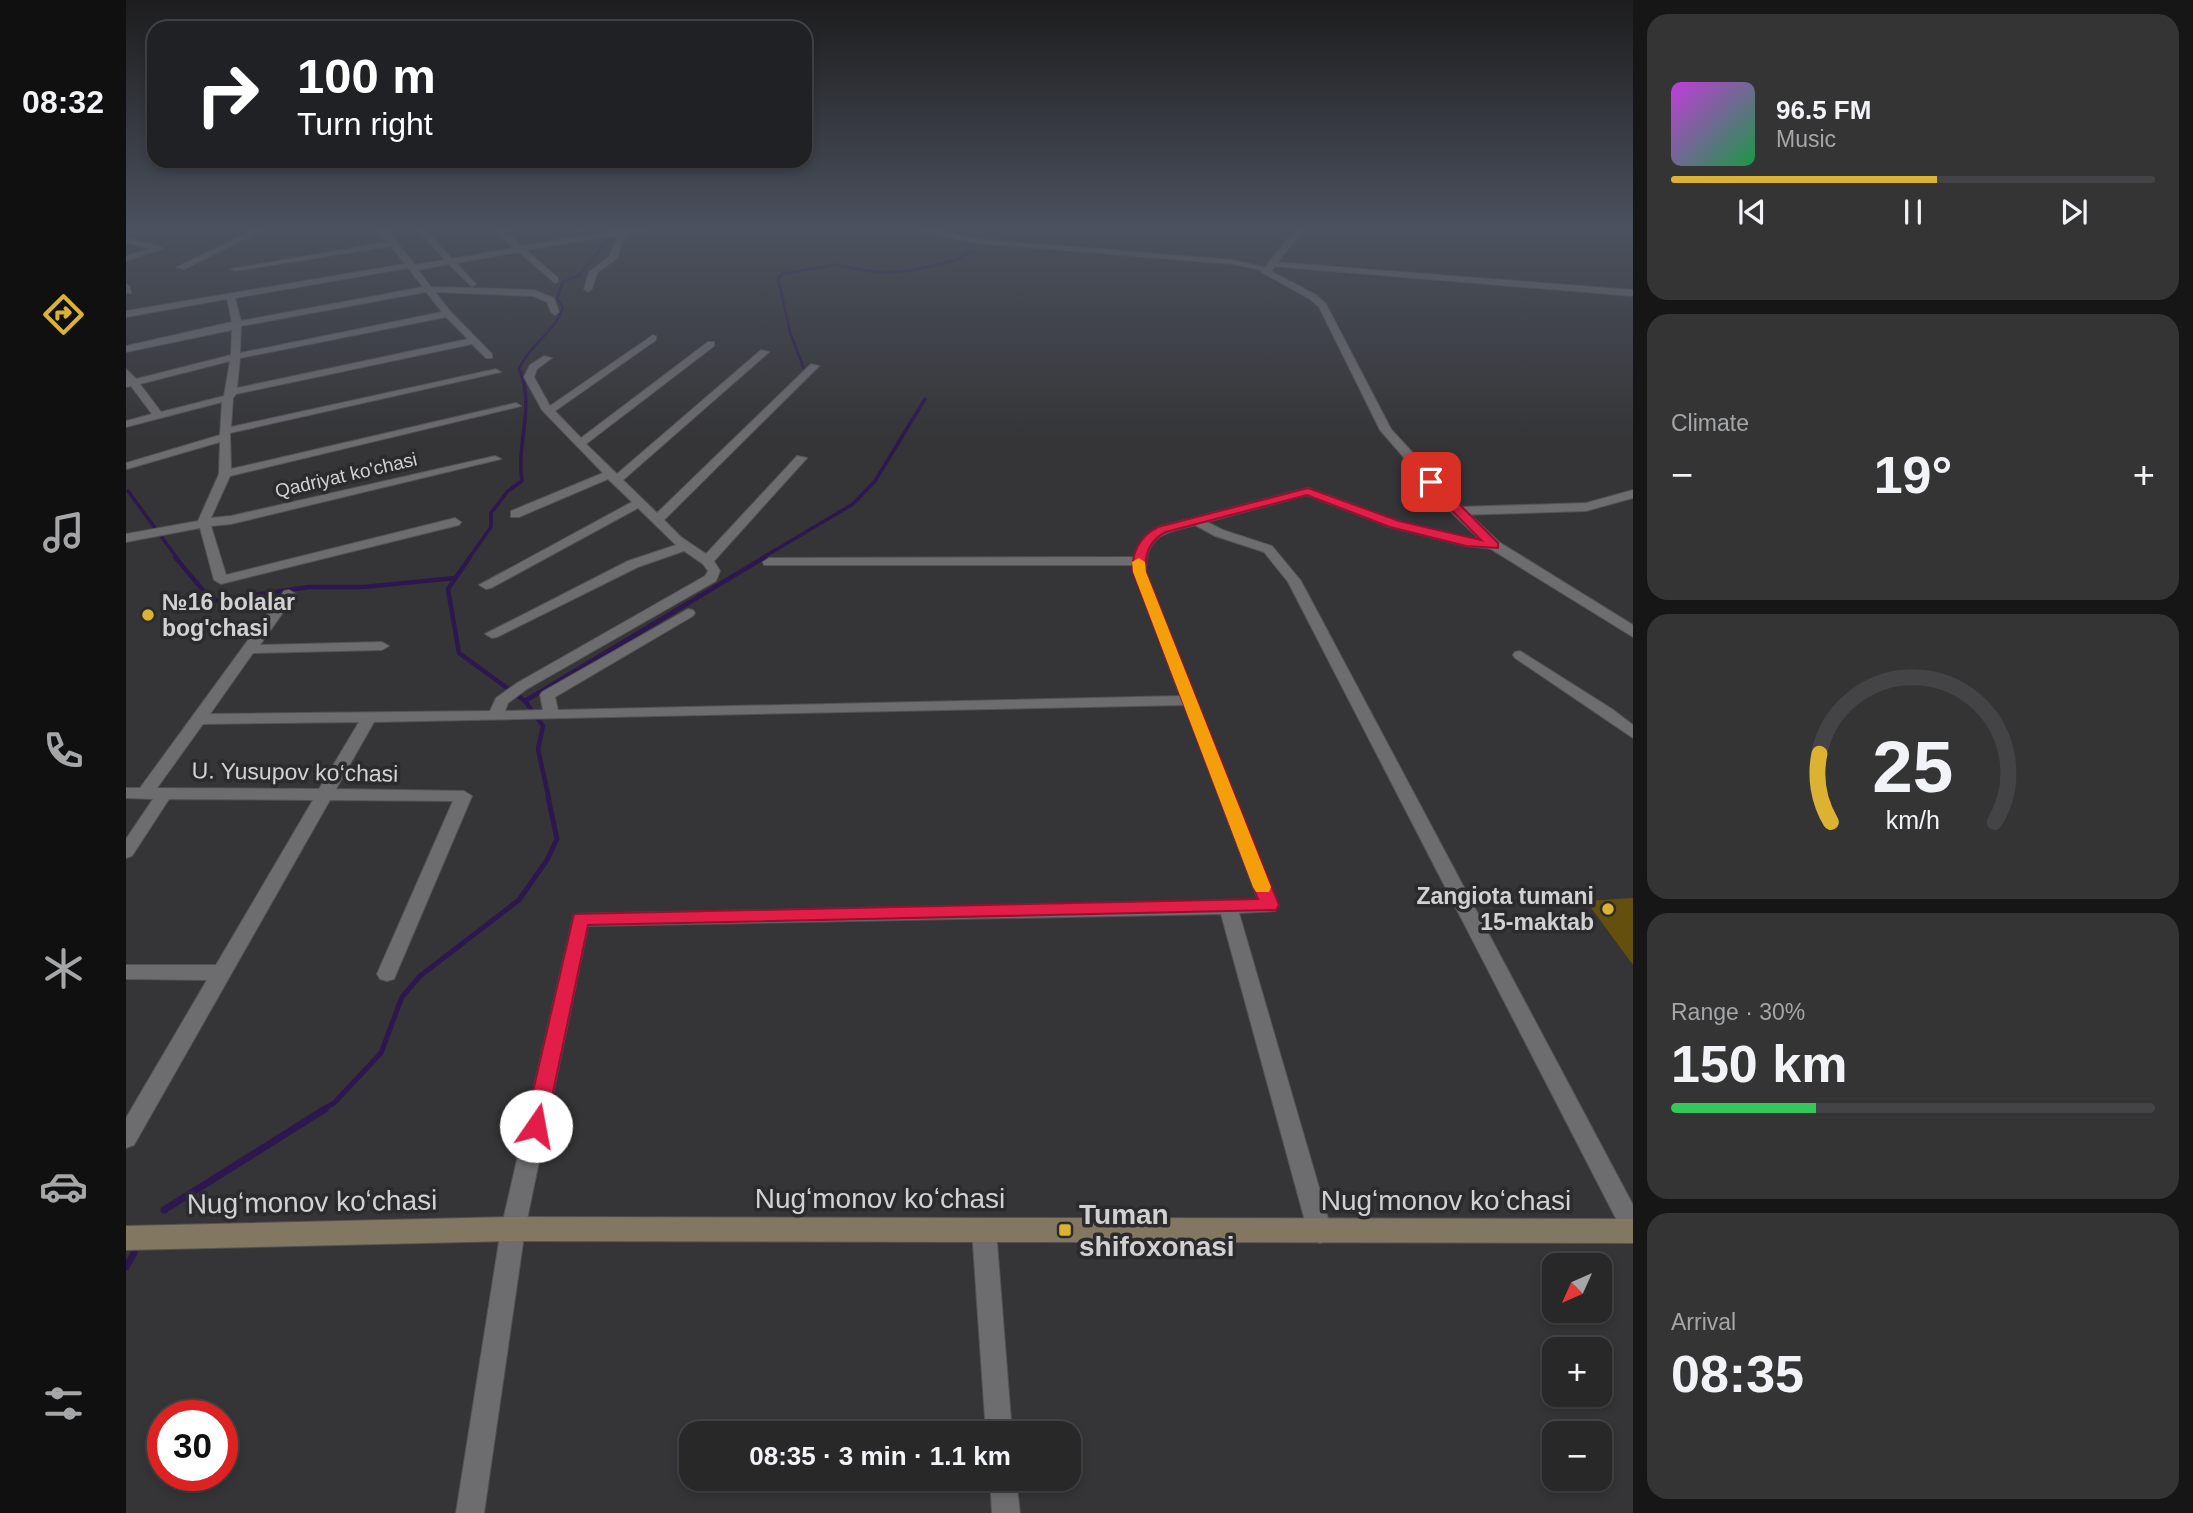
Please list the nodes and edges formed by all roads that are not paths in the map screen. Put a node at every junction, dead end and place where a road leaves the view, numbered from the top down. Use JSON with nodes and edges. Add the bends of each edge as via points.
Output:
{"nodes":[{"id":1,"x":215,"y":299,"type":"edge"},
{"id":2,"x":231,"y":299,"type":"edge"},
{"id":3,"x":376,"y":299,"type":"edge"},
{"id":4,"x":436,"y":299,"type":"edge"},
{"id":5,"x":548,"y":299,"type":"edge"},
{"id":6,"x":1315,"y":299,"type":"edge"},
{"id":7,"x":555,"y":312,"type":"dead end"},
{"id":8,"x":126,"y":314,"type":"edge"},
{"id":9,"x":448,"y":314,"type":"junction"},
{"id":10,"x":237,"y":324,"type":"junction"},
{"id":11,"x":653,"y":338,"type":"dead end"},
{"id":12,"x":473,"y":341,"type":"junction"},
{"id":13,"x":711,"y":344,"type":"dead end"},
{"id":14,"x":128,"y":346,"type":"edge"},
{"id":15,"x":764,"y":352,"type":"dead end"},
{"id":16,"x":489,"y":356,"type":"dead end"},
{"id":17,"x":233,"y":357,"type":"junction"},
{"id":18,"x":547,"y":358,"type":"dead end"},
{"id":19,"x":814,"y":366,"type":"dead end"},
{"id":20,"x":126,"y":372,"type":"edge"},
{"id":21,"x":496,"y":372,"type":"dead end"},
{"id":22,"x":131,"y":383,"type":"edge"},
{"id":23,"x":230,"y":395,"type":"junction"},
{"id":24,"x":516,"y":407,"type":"dead end"},
{"id":25,"x":549,"y":411,"type":"junction"},
{"id":26,"x":159,"y":416,"type":"junction"},
{"id":27,"x":126,"y":424,"type":"edge"},
{"id":28,"x":225,"y":434,"type":"junction"},
{"id":29,"x":580,"y":444,"type":"junction"},
{"id":30,"x":801,"y":458,"type":"dead end"},
{"id":31,"x":495,"y":459,"type":"dead end"},
{"id":32,"x":127,"y":466,"type":"edge"},
{"id":33,"x":225,"y":474,"type":"junction"},
{"id":34,"x":615,"y":476,"type":"junction"},
{"id":35,"x":1633,"y":494,"type":"edge"},
{"id":36,"x":640,"y":502,"type":"junction"},
{"id":37,"x":1458,"y":511,"type":"junction"},
{"id":38,"x":515,"y":514,"type":"dead end"},
{"id":39,"x":657,"y":520,"type":"junction"},
{"id":40,"x":204,"y":521,"type":"junction"},
{"id":41,"x":1197,"y":521,"type":"junction"},
{"id":42,"x":455,"y":522,"type":"dead end"},
{"id":43,"x":126,"y":538,"type":"edge"},
{"id":44,"x":1493,"y":545,"type":"junction"},
{"id":45,"x":686,"y":546,"type":"junction"},
{"id":46,"x":707,"y":561,"type":"junction"},
{"id":47,"x":1139,"y":561,"type":"junction"},
{"id":48,"x":769,"y":562,"type":"dead end"},
{"id":49,"x":486,"y":585,"type":"dead end"},
{"id":50,"x":289,"y":594,"type":"dead end"},
{"id":51,"x":688,"y":613,"type":"dead end"},
{"id":52,"x":1633,"y":632,"type":"edge"},
{"id":53,"x":492,"y":634,"type":"dead end"},
{"id":54,"x":382,"y":646,"type":"dead end"},
{"id":55,"x":250,"y":649,"type":"junction"},
{"id":56,"x":1520,"y":656,"type":"dead end"},
{"id":57,"x":1189,"y":700,"type":"junction"},
{"id":58,"x":499,"y":708,"type":"junction"},
{"id":59,"x":550,"y":715,"type":"junction"},
{"id":60,"x":370,"y":716,"type":"junction"},
{"id":61,"x":199,"y":719,"type":"junction"},
{"id":62,"x":1633,"y":733,"type":"edge"},
{"id":63,"x":126,"y":793,"type":"edge"},
{"id":64,"x":145,"y":793,"type":"junction"},
{"id":65,"x":165,"y":793,"type":"junction"},
{"id":66,"x":325,"y":794,"type":"junction"},
{"id":67,"x":126,"y":852,"type":"edge"},
{"id":68,"x":1228,"y":906,"type":"junction"},
{"id":69,"x":126,"y":972,"type":"edge"},
{"id":70,"x":222,"y":973,"type":"junction"},
{"id":71,"x":387,"y":974,"type":"dead end"},
{"id":72,"x":126,"y":1138,"type":"edge"},
{"id":73,"x":513,"y":1229,"type":"junction"},
{"id":74,"x":1633,"y":1229,"type":"edge"},
{"id":75,"x":984,"y":1230,"type":"junction"},
{"id":76,"x":1320,"y":1232,"type":"junction"},
{"id":77,"x":126,"y":1238,"type":"edge"},
{"id":78,"x":998,"y":1421,"type":"edge"},
{"id":79,"x":1004,"y":1491,"type":"edge"},
{"id":80,"x":470,"y":1513,"type":"edge"},
{"id":81,"x":1006,"y":1513,"type":"edge"}],
"edges":[{"from":1,"to":8,"type":"street"},
{"from":2,"to":10,"type":"street"},
{"from":3,"to":10,"type":"street"},
{"from":4,"to":9,"type":"street"},
{"from":5,"to":7,"type":"street"},
{"from":6,"to":37,"type":"street","via":[[1323,306],[1391,437]]},
{"from":9,"to":12,"type":"street"},
{"from":9,"to":17,"type":"street"},
{"from":10,"to":14,"type":"street"},
{"from":10,"to":17,"type":"street"},
{"from":11,"to":25,"type":"street"},
{"from":12,"to":16,"type":"street"},
{"from":12,"to":23,"type":"street"},
{"from":13,"to":29,"type":"street"},
{"from":15,"to":34,"type":"street"},
{"from":17,"to":22,"type":"street"},
{"from":17,"to":23,"type":"street"},
{"from":18,"to":25,"type":"street","via":[[533,367],[529,377]]},
{"from":19,"to":39,"type":"street"},
{"from":20,"to":22,"type":"street"},
{"from":21,"to":28,"type":"street"},
{"from":22,"to":26,"type":"street"},
{"from":23,"to":26,"type":"street"},
{"from":23,"to":28,"type":"street"},
{"from":24,"to":33,"type":"street"},
{"from":25,"to":29,"type":"street"},
{"from":26,"to":27,"type":"street"},
{"from":28,"to":32,"type":"street"},
{"from":28,"to":33,"type":"street"},
{"from":29,"to":34,"type":"street"},
{"from":30,"to":46,"type":"street"},
{"from":31,"to":40,"type":"street","name":"Qadriyat ko'chasi","via":[[231,520]]},
{"from":33,"to":40,"type":"street"},
{"from":34,"to":36,"type":"street"},
{"from":34,"to":38,"type":"street"},
{"from":35,"to":37,"type":"street","via":[[1586,507]]},
{"from":36,"to":39,"type":"street"},
{"from":36,"to":49,"type":"street"},
{"from":37,"to":44,"type":"street"},
{"from":39,"to":45,"type":"street"},
{"from":40,"to":42,"type":"street","via":[[221,580]]},
{"from":40,"to":43,"type":"street","name":"Qadriyat ko'chasi"},
{"from":41,"to":44,"type":"street","via":[[1308,491],[1394,524]]},
{"from":41,"to":47,"type":"street","via":[[1151,535]]},
{"from":41,"to":74,"type":"street","via":[[1268,548],[1294,581]]},
{"from":44,"to":52,"type":"street"},
{"from":45,"to":46,"type":"street"},
{"from":45,"to":53,"type":"street","via":[[633,564]]},
{"from":46,"to":58,"type":"street","via":[[714,571],[711,578],[522,686]]},
{"from":47,"to":48,"type":"street"},
{"from":47,"to":57,"type":"street"},
{"from":50,"to":55,"type":"street"},
{"from":51,"to":59,"type":"street","via":[[547,695]]},
{"from":54,"to":55,"type":"street"},
{"from":55,"to":61,"type":"street"},
{"from":56,"to":62,"type":"street"},
{"from":57,"to":59,"type":"street"},
{"from":57,"to":68,"type":"street","via":[[1269,905]]},
{"from":58,"to":59,"type":"street","via":[[521,716]]},
{"from":58,"to":60,"type":"street"},
{"from":60,"to":61,"type":"street"},
{"from":60,"to":66,"type":"street"},
{"from":61,"to":64,"type":"street"},
{"from":63,"to":64,"type":"street","name":"U. Yusupov ko‘chasi"},
{"from":64,"to":65,"type":"street","name":"U. Yusupov ko‘chasi"},
{"from":65,"to":66,"type":"street","name":"U. Yusupov ko‘chasi"},
{"from":65,"to":67,"type":"street"},
{"from":66,"to":70,"type":"street"},
{"from":66,"to":71,"type":"street","name":"U. Yusupov ko‘chasi","via":[[464,796]]},
{"from":68,"to":73,"type":"street","via":[[580,919]]},
{"from":68,"to":76,"type":"street"},
{"from":69,"to":70,"type":"street"},
{"from":70,"to":72,"type":"street"},
{"from":73,"to":75,"type":"main road","name":"Nugʻmonov koʻchasi"},
{"from":73,"to":77,"type":"main road","name":"Nugʻmonov koʻchasi"},
{"from":73,"to":80,"type":"street"},
{"from":74,"to":76,"type":"main road","name":"Nugʻmonov koʻchasi"},
{"from":75,"to":76,"type":"main road","name":"Nugʻmonov koʻchasi"},
{"from":75,"to":78,"type":"street"},
{"from":79,"to":81,"type":"street"}]}
